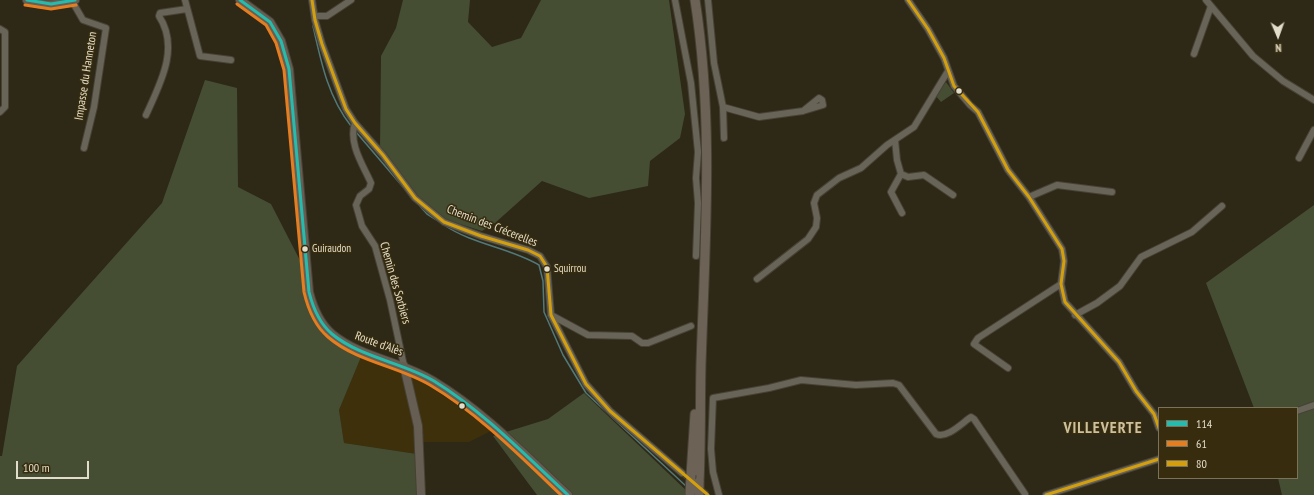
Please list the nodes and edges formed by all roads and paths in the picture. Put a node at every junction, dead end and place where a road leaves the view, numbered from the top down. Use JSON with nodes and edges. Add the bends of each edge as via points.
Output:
{"nodes":[{"id":1,"x":27,"y":0,"type":"edge"},
{"id":2,"x":74,"y":0,"type":"edge"},
{"id":3,"x":185,"y":0,"type":"edge"},
{"id":4,"x":240,"y":0,"type":"edge"},
{"id":5,"x":312,"y":0,"type":"edge"},
{"id":6,"x":351,"y":0,"type":"edge"},
{"id":7,"x":675,"y":0,"type":"edge"},
{"id":8,"x":692,"y":0,"type":"edge"},
{"id":9,"x":695,"y":0,"type":"edge"},
{"id":10,"x":708,"y":0,"type":"edge"},
{"id":11,"x":908,"y":0,"type":"edge"},
{"id":12,"x":1206,"y":0,"type":"edge"},
{"id":13,"x":1211,"y":6,"type":"junction"},
{"id":14,"x":187,"y":9,"type":"junction"},
{"id":15,"x":315,"y":16,"type":"junction"},
{"id":16,"x":698,"y":22,"type":"junction"},
{"id":17,"x":0,"y":29,"type":"edge"},
{"id":18,"x":1194,"y":54,"type":"dead end"},
{"id":19,"x":231,"y":60,"type":"dead end"},
{"id":20,"x":948,"y":71,"type":"junction"},
{"id":21,"x":1314,"y":100,"type":"edge"},
{"id":22,"x":723,"y":107,"type":"junction"},
{"id":23,"x":803,"y":111,"type":"dead end"},
{"id":24,"x":0,"y":112,"type":"edge"},
{"id":25,"x":146,"y":115,"type":"dead end"},
{"id":26,"x":355,"y":123,"type":"junction"},
{"id":27,"x":1314,"y":130,"type":"edge"},
{"id":28,"x":724,"y":138,"type":"dead end"},
{"id":29,"x":895,"y":140,"type":"junction"},
{"id":30,"x":84,"y":148,"type":"dead end"},
{"id":31,"x":1299,"y":158,"type":"dead end"},
{"id":32,"x":901,"y":174,"type":"junction"},
{"id":33,"x":1112,"y":192,"type":"dead end"},
{"id":34,"x":953,"y":195,"type":"dead end"},
{"id":35,"x":1030,"y":198,"type":"junction"},
{"id":36,"x":1222,"y":206,"type":"dead end"},
{"id":37,"x":902,"y":214,"type":"dead end"},
{"id":38,"x":696,"y":256,"type":"dead end"},
{"id":39,"x":757,"y":279,"type":"dead end"},
{"id":40,"x":1061,"y":284,"type":"junction"},
{"id":41,"x":1075,"y":315,"type":"junction"},
{"id":42,"x":551,"y":316,"type":"junction"},
{"id":43,"x":691,"y":326,"type":"dead end"},
{"id":44,"x":701,"y":365,"type":"junction"},
{"id":45,"x":404,"y":366,"type":"junction"},
{"id":46,"x":1008,"y":368,"type":"dead end"},
{"id":47,"x":1314,"y":405,"type":"edge"},
{"id":48,"x":1298,"y":411,"type":"edge"},
{"id":49,"x":1158,"y":425,"type":"edge"},
{"id":50,"x":1158,"y":459,"type":"edge"},
{"id":51,"x":686,"y":474,"type":"junction"},
{"id":52,"x":693,"y":494,"type":"edge"},
{"id":53,"x":1025,"y":494,"type":"edge"},
{"id":54,"x":421,"y":495,"type":"edge"},
{"id":55,"x":568,"y":495,"type":"edge"},
{"id":56,"x":719,"y":495,"type":"edge"},
{"id":57,"x":1046,"y":495,"type":"edge"}],
"edges":[{"from":1,"to":2,"type":"main road","via":[[44,5],[58,5]]},
{"from":2,"to":30,"type":"street","name":"Impasse du Hanneton","via":[[83,20],[106,28],[94,107]]},
{"from":3,"to":14,"type":"street"},
{"from":4,"to":45,"type":"main road","name":"Route d'Alès","via":[[270,22],[281,41],[289,68],[312,306],[322,324],[346,345]]},
{"from":5,"to":15,"type":"street","name":"Chemin des Crécerelles"},
{"from":6,"to":15,"type":"street","via":[[327,16]]},
{"from":7,"to":38,"type":"street","via":[[691,83],[698,152]]},
{"from":8,"to":16,"type":"main road"},
{"from":9,"to":16,"type":"main road"},
{"from":10,"to":22,"type":"street","via":[[714,62]]},
{"from":11,"to":20,"type":"street","via":[[928,29]]},
{"from":12,"to":13,"type":"street"},
{"from":13,"to":18,"type":"street"},
{"from":13,"to":21,"type":"street","via":[[1253,56],[1283,81]]},
{"from":14,"to":19,"type":"street","via":[[200,56]]},
{"from":14,"to":25,"type":"street","via":[[160,13],[159,16],[167,31],[168,61]]},
{"from":15,"to":26,"type":"street","name":"Chemin des Crécerelles","via":[[322,44],[346,109]]},
{"from":16,"to":44,"type":"main road","via":[[708,149]]},
{"from":17,"to":24,"type":"street","via":[[5,32],[6,47],[5,107]]},
{"from":20,"to":29,"type":"street","via":[[914,127]]},
{"from":20,"to":35,"type":"street","via":[[954,86],[978,112],[1008,170]]},
{"from":22,"to":23,"type":"street","via":[[759,117]]},
{"from":22,"to":28,"type":"street"},
{"from":26,"to":42,"type":"street","name":"Chemin des Crécerelles","via":[[415,198],[444,222],[540,256],[547,267]]},
{"from":26,"to":45,"type":"street","name":"Chemin des Sorbiers","via":[[352,130],[355,148],[371,183],[356,205],[362,226],[375,246]]},
{"from":27,"to":31,"type":"street"},
{"from":29,"to":32,"type":"street"},
{"from":29,"to":39,"type":"street","via":[[861,168],[839,178],[817,195],[814,204],[818,218],[816,227],[808,239]]},
{"from":32,"to":34,"type":"street","via":[[908,177],[924,175]]},
{"from":32,"to":37,"type":"street","via":[[891,192]]},
{"from":33,"to":35,"type":"street","via":[[1057,185]]},
{"from":35,"to":40,"type":"street","via":[[1062,249],[1064,261]]},
{"from":36,"to":41,"type":"street","via":[[1192,232],[1141,257],[1120,286]]},
{"from":40,"to":41,"type":"street","via":[[1065,302]]},
{"from":40,"to":46,"type":"street","via":[[978,338],[974,344]]},
{"from":41,"to":49,"type":"street","via":[[1119,362],[1136,391],[1154,414]]},
{"from":42,"to":43,"type":"street","via":[[588,335],[632,336],[642,343]]},
{"from":42,"to":51,"type":"street","name":"Chemin des Crécerelles","via":[[586,384],[610,411]]},
{"from":44,"to":51,"type":"main road"},
{"from":44,"to":52,"type":"main road","bridge":true,"via":[[699,482]]},
{"from":45,"to":54,"type":"main road","via":[[418,426]]},
{"from":45,"to":55,"type":"main road","name":"Route d'Alès","via":[[432,380],[461,400]]},
{"from":47,"to":48,"type":"street"},
{"from":50,"to":57,"type":"street"},
{"from":51,"to":52,"type":"main road","bridge":true},
{"from":53,"to":56,"type":"street","via":[[971,417],[940,436],[899,385],[856,385],[801,380],[712,398],[711,449]]}]}
